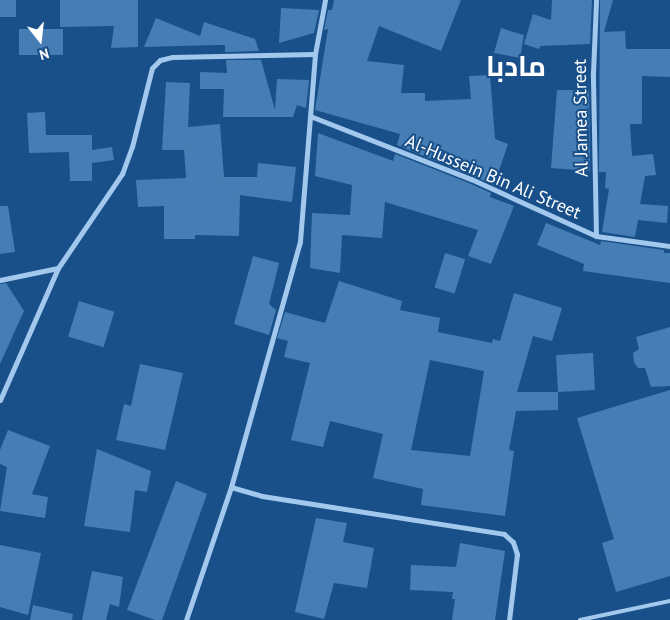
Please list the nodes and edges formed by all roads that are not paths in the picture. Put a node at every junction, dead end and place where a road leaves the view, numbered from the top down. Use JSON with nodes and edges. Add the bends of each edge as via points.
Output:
{"nodes":[{"id":1,"x":325,"y":0,"type":"edge"},
{"id":2,"x":596,"y":0,"type":"edge"},
{"id":3,"x":315,"y":54,"type":"junction"},
{"id":4,"x":310,"y":116,"type":"junction"},
{"id":5,"x":596,"y":236,"type":"junction"},
{"id":6,"x":670,"y":246,"type":"edge"},
{"id":7,"x":58,"y":268,"type":"junction"},
{"id":8,"x":0,"y":280,"type":"edge"},
{"id":9,"x":0,"y":400,"type":"edge"},
{"id":10,"x":230,"y":487,"type":"junction"},
{"id":11,"x":670,"y":601,"type":"edge"},
{"id":12,"x":186,"y":620,"type":"edge"},
{"id":13,"x":509,"y":620,"type":"edge"},
{"id":14,"x":580,"y":620,"type":"edge"}],
"edges":[{"from":1,"to":3,"type":"street"},
{"from":2,"to":5,"type":"street","name":"Al Jamea Street","via":[[593,73]]},
{"from":3,"to":4,"type":"street"},
{"from":3,"to":7,"type":"street","via":[[160,60],[147,79],[132,147],[122,174]]},
{"from":4,"to":5,"type":"street","name":"Al-Hussein Bin Ali Street","via":[[471,179]]},
{"from":4,"to":10,"type":"street","via":[[300,241]]},
{"from":5,"to":6,"type":"street","name":"Al-Hussein Bin Ali Street"},
{"from":7,"to":8,"type":"street"},
{"from":7,"to":9,"type":"street"},
{"from":10,"to":12,"type":"street"},
{"from":10,"to":13,"type":"street","via":[[262,496],[504,534],[517,554]]},
{"from":11,"to":14,"type":"lane"}]}
